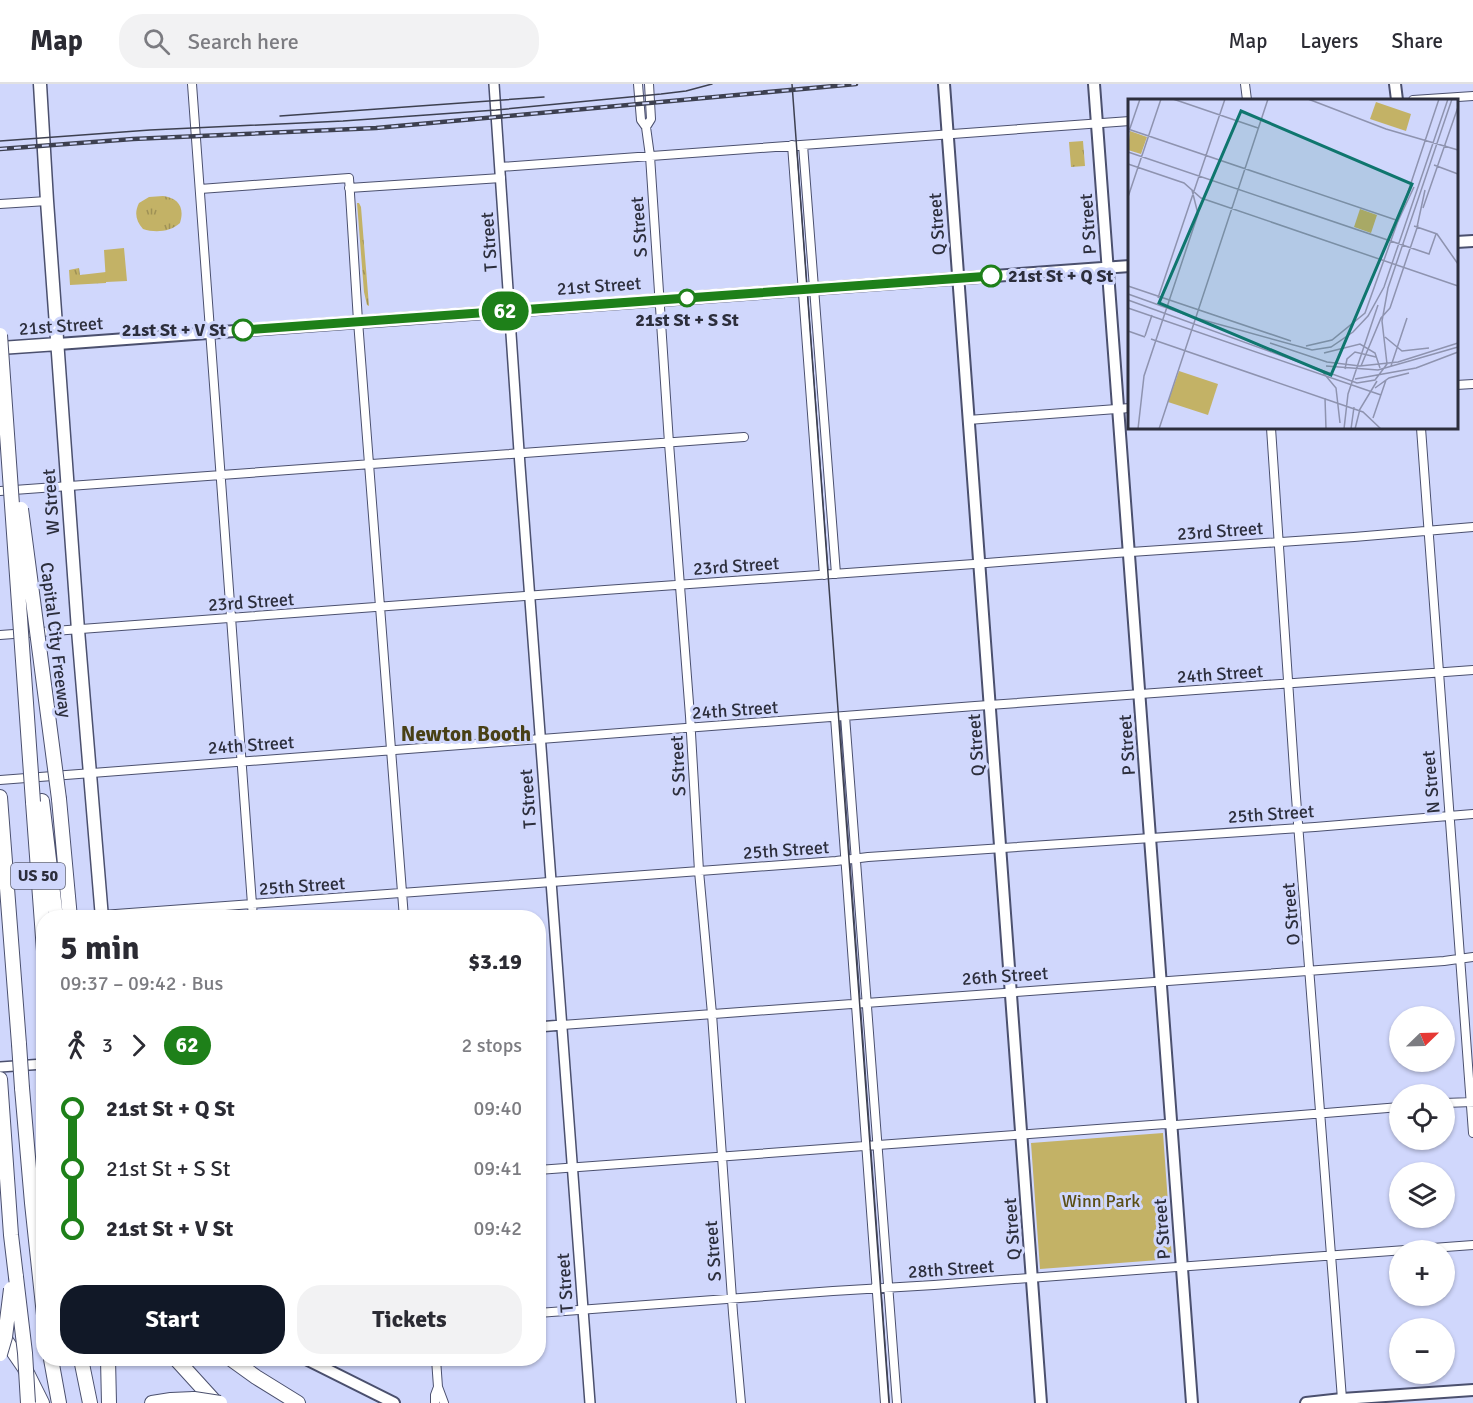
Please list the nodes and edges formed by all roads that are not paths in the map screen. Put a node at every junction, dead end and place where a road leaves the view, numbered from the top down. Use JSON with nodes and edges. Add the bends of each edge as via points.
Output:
{"nodes":[{"id":1,"x":40,"y":84,"type":"edge"},
{"id":2,"x":192,"y":84,"type":"edge"},
{"id":3,"x":494,"y":84,"type":"edge"},
{"id":4,"x":638,"y":84,"type":"edge"},
{"id":5,"x":649,"y":84,"type":"edge"},
{"id":6,"x":944,"y":84,"type":"edge"},
{"id":7,"x":1094,"y":84,"type":"edge"},
{"id":8,"x":1245,"y":84,"type":"edge"},
{"id":9,"x":1395,"y":84,"type":"edge"},
{"id":10,"x":1473,"y":96,"type":"edge"},
{"id":11,"x":1246,"y":99,"type":"edge"},
{"id":12,"x":1397,"y":99,"type":"edge"},
{"id":13,"x":1428,"y":99,"type":"edge"},
{"id":14,"x":1128,"y":121,"type":"edge"},
{"id":15,"x":1097,"y":123,"type":"junction"},
{"id":16,"x":646,"y":127,"type":"junction"},
{"id":17,"x":948,"y":134,"type":"junction"},
{"id":18,"x":804,"y":145,"type":"junction"},
{"id":19,"x":792,"y":146,"type":"junction"},
{"id":20,"x":650,"y":156,"type":"junction"},
{"id":21,"x":500,"y":167,"type":"junction"},
{"id":22,"x":501,"y":177,"type":"junction"},
{"id":23,"x":350,"y":188,"type":"junction"},
{"id":24,"x":200,"y":189,"type":"junction"},
{"id":25,"x":47,"y":201,"type":"junction"},
{"id":26,"x":0,"y":204,"type":"edge"},
{"id":27,"x":1473,"y":241,"type":"edge"},
{"id":28,"x":1458,"y":242,"type":"edge"},
{"id":29,"x":1128,"y":266,"type":"edge"},
{"id":30,"x":1108,"y":267,"type":"junction"},
{"id":31,"x":957,"y":278,"type":"junction"},
{"id":32,"x":803,"y":289,"type":"junction"},
{"id":33,"x":814,"y":289,"type":"junction"},
{"id":34,"x":659,"y":300,"type":"junction"},
{"id":35,"x":510,"y":310,"type":"junction"},
{"id":36,"x":358,"y":321,"type":"junction"},
{"id":37,"x":210,"y":332,"type":"junction"},
{"id":38,"x":0,"y":335,"type":"edge"},
{"id":39,"x":58,"y":344,"type":"junction"},
{"id":40,"x":0,"y":348,"type":"edge"},
{"id":41,"x":2,"y":367,"type":"junction"},
{"id":42,"x":1473,"y":384,"type":"edge"},
{"id":43,"x":1458,"y":385,"type":"edge"},
{"id":44,"x":1124,"y":409,"type":"edge"},
{"id":45,"x":968,"y":420,"type":"junction"},
{"id":46,"x":1271,"y":429,"type":"edge"},
{"id":47,"x":1420,"y":429,"type":"edge"},
{"id":48,"x":744,"y":437,"type":"dead end"},
{"id":49,"x":669,"y":442,"type":"junction"},
{"id":50,"x":520,"y":453,"type":"junction"},
{"id":51,"x":370,"y":464,"type":"junction"},
{"id":52,"x":221,"y":475,"type":"junction"},
{"id":53,"x":68,"y":487,"type":"junction"},
{"id":54,"x":0,"y":491,"type":"edge"},
{"id":55,"x":1473,"y":527,"type":"edge"},
{"id":56,"x":1428,"y":531,"type":"junction"},
{"id":57,"x":1279,"y":542,"type":"junction"},
{"id":58,"x":1129,"y":552,"type":"junction"},
{"id":59,"x":979,"y":564,"type":"junction"},
{"id":60,"x":836,"y":574,"type":"junction"},
{"id":61,"x":824,"y":575,"type":"junction"},
{"id":62,"x":680,"y":585,"type":"junction"},
{"id":63,"x":530,"y":596,"type":"junction"},
{"id":64,"x":381,"y":607,"type":"junction"},
{"id":65,"x":231,"y":618,"type":"junction"},
{"id":66,"x":78,"y":630,"type":"junction"},
{"id":67,"x":0,"y":635,"type":"edge"},
{"id":68,"x":1473,"y":670,"type":"edge"},
{"id":69,"x":1438,"y":673,"type":"junction"},
{"id":70,"x":1288,"y":684,"type":"junction"},
{"id":71,"x":1140,"y":695,"type":"junction"},
{"id":72,"x":990,"y":705,"type":"junction"},
{"id":73,"x":845,"y":716,"type":"junction"},
{"id":74,"x":835,"y":717,"type":"junction"},
{"id":75,"x":691,"y":728,"type":"junction"},
{"id":76,"x":541,"y":739,"type":"junction"},
{"id":77,"x":391,"y":750,"type":"junction"},
{"id":78,"x":242,"y":762,"type":"junction"},
{"id":79,"x":89,"y":773,"type":"junction"},
{"id":80,"x":0,"y":780,"type":"edge"},
{"id":81,"x":0,"y":797,"type":"edge"},
{"id":82,"x":38,"y":802,"type":"junction"},
{"id":83,"x":0,"y":803,"type":"edge"},
{"id":84,"x":1473,"y":814,"type":"edge"},
{"id":85,"x":1450,"y":816,"type":"junction"},
{"id":86,"x":1299,"y":828,"type":"junction"},
{"id":87,"x":1150,"y":837,"type":"junction"},
{"id":88,"x":1000,"y":848,"type":"junction"},
{"id":89,"x":856,"y":859,"type":"junction"},
{"id":90,"x":845,"y":860,"type":"junction"},
{"id":91,"x":699,"y":871,"type":"junction"},
{"id":92,"x":551,"y":882,"type":"junction"},
{"id":93,"x":402,"y":894,"type":"junction"},
{"id":94,"x":253,"y":904,"type":"junction"},
{"id":95,"x":42,"y":910,"type":"edge"},
{"id":96,"x":55,"y":910,"type":"edge"},
{"id":97,"x":69,"y":910,"type":"edge"},
{"id":98,"x":101,"y":910,"type":"edge"},
{"id":99,"x":183,"y":910,"type":"edge"},
{"id":100,"x":253,"y":910,"type":"edge"},
{"id":101,"x":403,"y":910,"type":"edge"},
{"id":102,"x":1473,"y":957,"type":"edge"},
{"id":103,"x":1460,"y":958,"type":"junction"},
{"id":104,"x":1310,"y":970,"type":"junction"},
{"id":105,"x":1161,"y":981,"type":"junction"},
{"id":106,"x":1010,"y":992,"type":"junction"},
{"id":107,"x":867,"y":1002,"type":"junction"},
{"id":108,"x":856,"y":1003,"type":"junction"},
{"id":109,"x":712,"y":1014,"type":"junction"},
{"id":110,"x":562,"y":1025,"type":"junction"},
{"id":111,"x":546,"y":1026,"type":"edge"},
{"id":112,"x":36,"y":1065,"type":"edge"},
{"id":113,"x":0,"y":1067,"type":"edge"},
{"id":114,"x":0,"y":1079,"type":"edge"},
{"id":115,"x":1,"y":1089,"type":"edge"},
{"id":116,"x":1472,"y":1102,"type":"edge"},
{"id":117,"x":1455,"y":1103,"type":"edge"},
{"id":118,"x":1389,"y":1108,"type":"edge"},
{"id":119,"x":1321,"y":1113,"type":"junction"},
{"id":120,"x":1171,"y":1124,"type":"junction"},
{"id":121,"x":1473,"y":1133,"type":"edge"},
{"id":122,"x":1021,"y":1135,"type":"junction"},
{"id":123,"x":866,"y":1146,"type":"junction"},
{"id":124,"x":877,"y":1146,"type":"junction"},
{"id":125,"x":722,"y":1157,"type":"junction"},
{"id":126,"x":572,"y":1168,"type":"junction"},
{"id":127,"x":546,"y":1170,"type":"edge"},
{"id":128,"x":36,"y":1240,"type":"edge"},
{"id":129,"x":1473,"y":1245,"type":"edge"},
{"id":130,"x":1331,"y":1256,"type":"junction"},
{"id":131,"x":1181,"y":1267,"type":"junction"},
{"id":132,"x":14,"y":1277,"type":"junction"},
{"id":133,"x":1032,"y":1278,"type":"junction"},
{"id":134,"x":876,"y":1288,"type":"junction"},
{"id":135,"x":888,"y":1288,"type":"junction"},
{"id":136,"x":732,"y":1299,"type":"junction"},
{"id":137,"x":583,"y":1310,"type":"junction"},
{"id":138,"x":546,"y":1312,"type":"edge"},
{"id":139,"x":0,"y":1332,"type":"edge"},
{"id":140,"x":0,"y":1354,"type":"edge"},
{"id":141,"x":52,"y":1366,"type":"edge"},
{"id":142,"x":82,"y":1366,"type":"edge"},
{"id":143,"x":108,"y":1366,"type":"edge"},
{"id":144,"x":183,"y":1366,"type":"edge"},
{"id":145,"x":241,"y":1366,"type":"edge"},
{"id":146,"x":320,"y":1366,"type":"edge"},
{"id":147,"x":436,"y":1366,"type":"edge"},
{"id":148,"x":438,"y":1387,"type":"junction"},
{"id":149,"x":1473,"y":1390,"type":"edge"},
{"id":150,"x":1342,"y":1399,"type":"junction"},
{"id":151,"x":28,"y":1403,"type":"edge"},
{"id":152,"x":42,"y":1403,"type":"edge"},
{"id":153,"x":59,"y":1403,"type":"edge"},
{"id":154,"x":90,"y":1403,"type":"edge"},
{"id":155,"x":109,"y":1403,"type":"edge"},
{"id":156,"x":153,"y":1403,"type":"edge"},
{"id":157,"x":218,"y":1403,"type":"edge"},
{"id":158,"x":298,"y":1403,"type":"edge"},
{"id":159,"x":394,"y":1403,"type":"edge"},
{"id":160,"x":435,"y":1403,"type":"edge"},
{"id":161,"x":444,"y":1403,"type":"edge"},
{"id":162,"x":590,"y":1403,"type":"edge"},
{"id":163,"x":741,"y":1403,"type":"edge"},
{"id":164,"x":885,"y":1403,"type":"edge"},
{"id":165,"x":897,"y":1403,"type":"edge"},
{"id":166,"x":1041,"y":1403,"type":"edge"},
{"id":167,"x":1192,"y":1403,"type":"edge"},
{"id":168,"x":1306,"y":1403,"type":"edge"}],
"edges":[{"from":1,"to":25,"type":"main road","name":"W Street"},
{"from":2,"to":24,"type":"street"},
{"from":3,"to":21,"type":"street","name":"T Street"},
{"from":4,"to":16,"type":"street","name":"S Street","via":[[641,120]]},
{"from":5,"to":16,"type":"street","name":"S Street","via":[[651,119]]},
{"from":6,"to":17,"type":"main road","name":"Q Street"},
{"from":7,"to":15,"type":"main road","name":"P Street"},
{"from":8,"to":11,"type":"street"},
{"from":9,"to":12,"type":"main road"},
{"from":10,"to":13,"type":"street"},
{"from":14,"to":15,"type":"street"},
{"from":15,"to":17,"type":"street"},
{"from":15,"to":30,"type":"main road","name":"P Street"},
{"from":16,"to":20,"type":"street","name":"S Street"},
{"from":17,"to":18,"type":"street"},
{"from":17,"to":31,"type":"main road","name":"Q Street"},
{"from":18,"to":19,"type":"street"},
{"from":18,"to":33,"type":"street"},
{"from":19,"to":20,"type":"street"},
{"from":19,"to":32,"type":"street"},
{"from":20,"to":21,"type":"street"},
{"from":20,"to":34,"type":"street","name":"S Street"},
{"from":21,"to":22,"type":"street","name":"T Street"},
{"from":22,"to":23,"type":"street"},
{"from":22,"to":35,"type":"street","name":"T Street"},
{"from":23,"to":24,"type":"street","via":[[349,178]]},
{"from":23,"to":36,"type":"street"},
{"from":24,"to":37,"type":"street"},
{"from":25,"to":26,"type":"street"},
{"from":25,"to":39,"type":"main road","name":"W Street"},
{"from":27,"to":28,"type":"main road"},
{"from":29,"to":30,"type":"main road","name":"21st Street"},
{"from":30,"to":31,"type":"main road","name":"21st Street"},
{"from":30,"to":44,"type":"main road","name":"P Street"},
{"from":31,"to":33,"type":"main road","name":"21st Street"},
{"from":31,"to":45,"type":"main road","name":"Q Street"},
{"from":32,"to":33,"type":"main road","name":"21st Street"},
{"from":32,"to":34,"type":"main road","name":"21st Street"},
{"from":32,"to":61,"type":"street"},
{"from":33,"to":60,"type":"street"},
{"from":34,"to":35,"type":"main road","name":"21st Street"},
{"from":34,"to":49,"type":"street","name":"S Street"},
{"from":35,"to":36,"type":"main road","name":"21st Street"},
{"from":35,"to":50,"type":"street","name":"T Street"},
{"from":36,"to":37,"type":"main road","name":"21st Street"},
{"from":36,"to":51,"type":"street"},
{"from":37,"to":39,"type":"main road","name":"21st Street"},
{"from":37,"to":52,"type":"street"},
{"from":38,"to":41,"type":"highway","name":"Capital City Freeway","bridge":true},
{"from":39,"to":40,"type":"main road","name":"21st Street"},
{"from":39,"to":53,"type":"main road","name":"W Street"},
{"from":41,"to":82,"type":"highway","name":"Capital City Freeway","number":"US 50","bridge":true},
{"from":41,"to":97,"type":"highway","name":"Capital City Freeway","bridge":true,"via":[[59,800]]},
{"from":42,"to":43,"type":"street"},
{"from":44,"to":45,"type":"street"},
{"from":44,"to":58,"type":"main road","name":"P Street"},
{"from":45,"to":59,"type":"main road","name":"Q Street"},
{"from":46,"to":57,"type":"street","name":"O Street"},
{"from":47,"to":56,"type":"street","name":"N Street"},
{"from":48,"to":49,"type":"street"},
{"from":49,"to":50,"type":"street"},
{"from":49,"to":62,"type":"street","name":"S Street"},
{"from":50,"to":51,"type":"street"},
{"from":50,"to":63,"type":"street","name":"T Street"},
{"from":51,"to":52,"type":"street"},
{"from":51,"to":64,"type":"street"},
{"from":52,"to":53,"type":"street"},
{"from":52,"to":65,"type":"street"},
{"from":53,"to":54,"type":"street"},
{"from":53,"to":66,"type":"main road","name":"W Street"},
{"from":55,"to":56,"type":"street","name":"23rd Street"},
{"from":56,"to":57,"type":"street","name":"23rd Street"},
{"from":56,"to":69,"type":"street","name":"N Street"},
{"from":57,"to":58,"type":"street","name":"23rd Street"},
{"from":57,"to":70,"type":"street","name":"O Street"},
{"from":58,"to":59,"type":"street","name":"23rd Street"},
{"from":58,"to":71,"type":"main road","name":"P Street"},
{"from":59,"to":60,"type":"street","name":"23rd Street"},
{"from":59,"to":72,"type":"main road","name":"Q Street"},
{"from":60,"to":61,"type":"street","name":"23rd Street"},
{"from":61,"to":62,"type":"street","name":"23rd Street"},
{"from":62,"to":63,"type":"street","name":"23rd Street"},
{"from":62,"to":75,"type":"street","name":"S Street"},
{"from":63,"to":64,"type":"street","name":"23rd Street"},
{"from":63,"to":76,"type":"street","name":"T Street"},
{"from":64,"to":65,"type":"street","name":"23rd Street"},
{"from":64,"to":77,"type":"street"},
{"from":65,"to":66,"type":"street","name":"23rd Street"},
{"from":65,"to":78,"type":"street"},
{"from":66,"to":67,"type":"street","name":"23rd Street"},
{"from":66,"to":79,"type":"main road","name":"W Street"},
{"from":68,"to":69,"type":"street","name":"24th Street"},
{"from":69,"to":70,"type":"street","name":"24th Street"},
{"from":69,"to":85,"type":"street","name":"N Street"},
{"from":70,"to":71,"type":"street","name":"24th Street"},
{"from":70,"to":86,"type":"street","name":"O Street"},
{"from":71,"to":72,"type":"street","name":"24th Street"},
{"from":71,"to":87,"type":"main road","name":"P Street"},
{"from":72,"to":73,"type":"street","name":"24th Street"},
{"from":72,"to":88,"type":"main road","name":"Q Street"},
{"from":73,"to":74,"type":"street","name":"24th Street"},
{"from":73,"to":89,"type":"street"},
{"from":74,"to":75,"type":"street","name":"24th Street"},
{"from":74,"to":90,"type":"street"},
{"from":75,"to":76,"type":"street","name":"24th Street"},
{"from":75,"to":91,"type":"street","name":"S Street"},
{"from":76,"to":77,"type":"street","name":"24th Street"},
{"from":76,"to":92,"type":"street","name":"T Street"},
{"from":77,"to":78,"type":"street","name":"24th Street"},
{"from":77,"to":93,"type":"street"},
{"from":78,"to":79,"type":"street","name":"24th Street"},
{"from":78,"to":94,"type":"street"},
{"from":79,"to":80,"type":"street","name":"24th Street"},
{"from":79,"to":98,"type":"main road","name":"W Street"},
{"from":81,"to":83,"type":"highway","number":"US 50"},
{"from":82,"to":95,"type":"highway","number":"US 50"},
{"from":82,"to":96,"type":"highway"},
{"from":83,"to":128,"type":"highway","number":"US 50","bridge":true},
{"from":84,"to":85,"type":"street","name":"25th Street"},
{"from":85,"to":86,"type":"street","name":"25th Street"},
{"from":85,"to":103,"type":"street","name":"N Street"},
{"from":86,"to":87,"type":"street","name":"25th Street"},
{"from":86,"to":104,"type":"street","name":"O Street"},
{"from":87,"to":88,"type":"street","name":"25th Street"},
{"from":87,"to":105,"type":"main road","name":"P Street"},
{"from":88,"to":89,"type":"street","name":"25th Street"},
{"from":88,"to":106,"type":"main road","name":"Q Street"},
{"from":89,"to":90,"type":"street","name":"25th Street"},
{"from":89,"to":107,"type":"street"},
{"from":90,"to":91,"type":"street","name":"25th Street"},
{"from":90,"to":108,"type":"street"},
{"from":91,"to":92,"type":"street","name":"25th Street"},
{"from":91,"to":109,"type":"street","name":"S Street"},
{"from":92,"to":93,"type":"street","name":"25th Street"},
{"from":92,"to":110,"type":"street","name":"T Street"},
{"from":93,"to":94,"type":"street","name":"25th Street"},
{"from":93,"to":101,"type":"street"},
{"from":94,"to":99,"type":"street","name":"25th Street"},
{"from":94,"to":100,"type":"street"},
{"from":102,"to":103,"type":"street","name":"26th Street"},
{"from":103,"to":104,"type":"street","name":"26th Street"},
{"from":103,"to":116,"type":"street","name":"N Street"},
{"from":104,"to":105,"type":"street","name":"26th Street"},
{"from":104,"to":119,"type":"street","name":"O Street"},
{"from":105,"to":106,"type":"street","name":"26th Street"},
{"from":105,"to":120,"type":"main road","name":"P Street"},
{"from":106,"to":107,"type":"street","name":"26th Street"},
{"from":106,"to":122,"type":"main road","name":"Q Street"},
{"from":107,"to":108,"type":"street","name":"26th Street"},
{"from":107,"to":124,"type":"street"},
{"from":108,"to":109,"type":"street","name":"26th Street"},
{"from":108,"to":123,"type":"street"},
{"from":109,"to":110,"type":"street","name":"26th Street"},
{"from":109,"to":125,"type":"street","name":"S Street"},
{"from":110,"to":111,"type":"street","name":"26th Street"},
{"from":110,"to":126,"type":"street","name":"T Street"},
{"from":112,"to":113,"type":"street"},
{"from":114,"to":115,"type":"highway"},
{"from":115,"to":132,"type":"highway"},
{"from":116,"to":117,"type":"street"},
{"from":116,"to":121,"type":"street","name":"N Street"},
{"from":118,"to":119,"type":"street"},
{"from":119,"to":120,"type":"street"},
{"from":119,"to":130,"type":"street","name":"O Street"},
{"from":120,"to":122,"type":"street"},
{"from":120,"to":131,"type":"main road","name":"P Street"},
{"from":122,"to":124,"type":"street"},
{"from":122,"to":133,"type":"main road","name":"Q Street"},
{"from":123,"to":124,"type":"street"},
{"from":123,"to":125,"type":"street"},
{"from":123,"to":134,"type":"street"},
{"from":124,"to":135,"type":"street"},
{"from":125,"to":126,"type":"street"},
{"from":125,"to":136,"type":"street","name":"S Street"},
{"from":126,"to":127,"type":"street"},
{"from":126,"to":137,"type":"street","name":"T Street"},
{"from":129,"to":130,"type":"street","name":"28th Street"},
{"from":130,"to":131,"type":"street","name":"28th Street"},
{"from":130,"to":150,"type":"street","name":"O Street"},
{"from":131,"to":133,"type":"street","name":"28th Street"},
{"from":131,"to":167,"type":"main road","name":"P Street"},
{"from":132,"to":140,"type":"highway","bridge":true},
{"from":132,"to":151,"type":"highway","bridge":true},
{"from":133,"to":135,"type":"street","name":"28th Street"},
{"from":133,"to":166,"type":"main road","name":"Q Street"},
{"from":134,"to":135,"type":"street","name":"28th Street"},
{"from":134,"to":136,"type":"street","name":"28th Street"},
{"from":134,"to":164,"type":"street"},
{"from":135,"to":165,"type":"street"},
{"from":136,"to":137,"type":"street","name":"28th Street"},
{"from":136,"to":163,"type":"street","name":"S Street"},
{"from":137,"to":138,"type":"street","name":"28th Street"},
{"from":137,"to":162,"type":"street","name":"T Street"},
{"from":139,"to":152,"type":"highway"},
{"from":141,"to":153,"type":"highway"},
{"from":142,"to":154,"type":"highway"},
{"from":143,"to":155,"type":"highway"},
{"from":144,"to":157,"type":"highway"},
{"from":145,"to":158,"type":"highway"},
{"from":146,"to":159,"type":"main road"},
{"from":147,"to":148,"type":"street"},
{"from":148,"to":160,"type":"street"},
{"from":148,"to":161,"type":"street"},
{"from":149,"to":150,"type":"main road"},
{"from":150,"to":168,"type":"main road"},
{"from":156,"to":157,"type":"highway","bridge":true,"via":[[184,1399]]}]}
